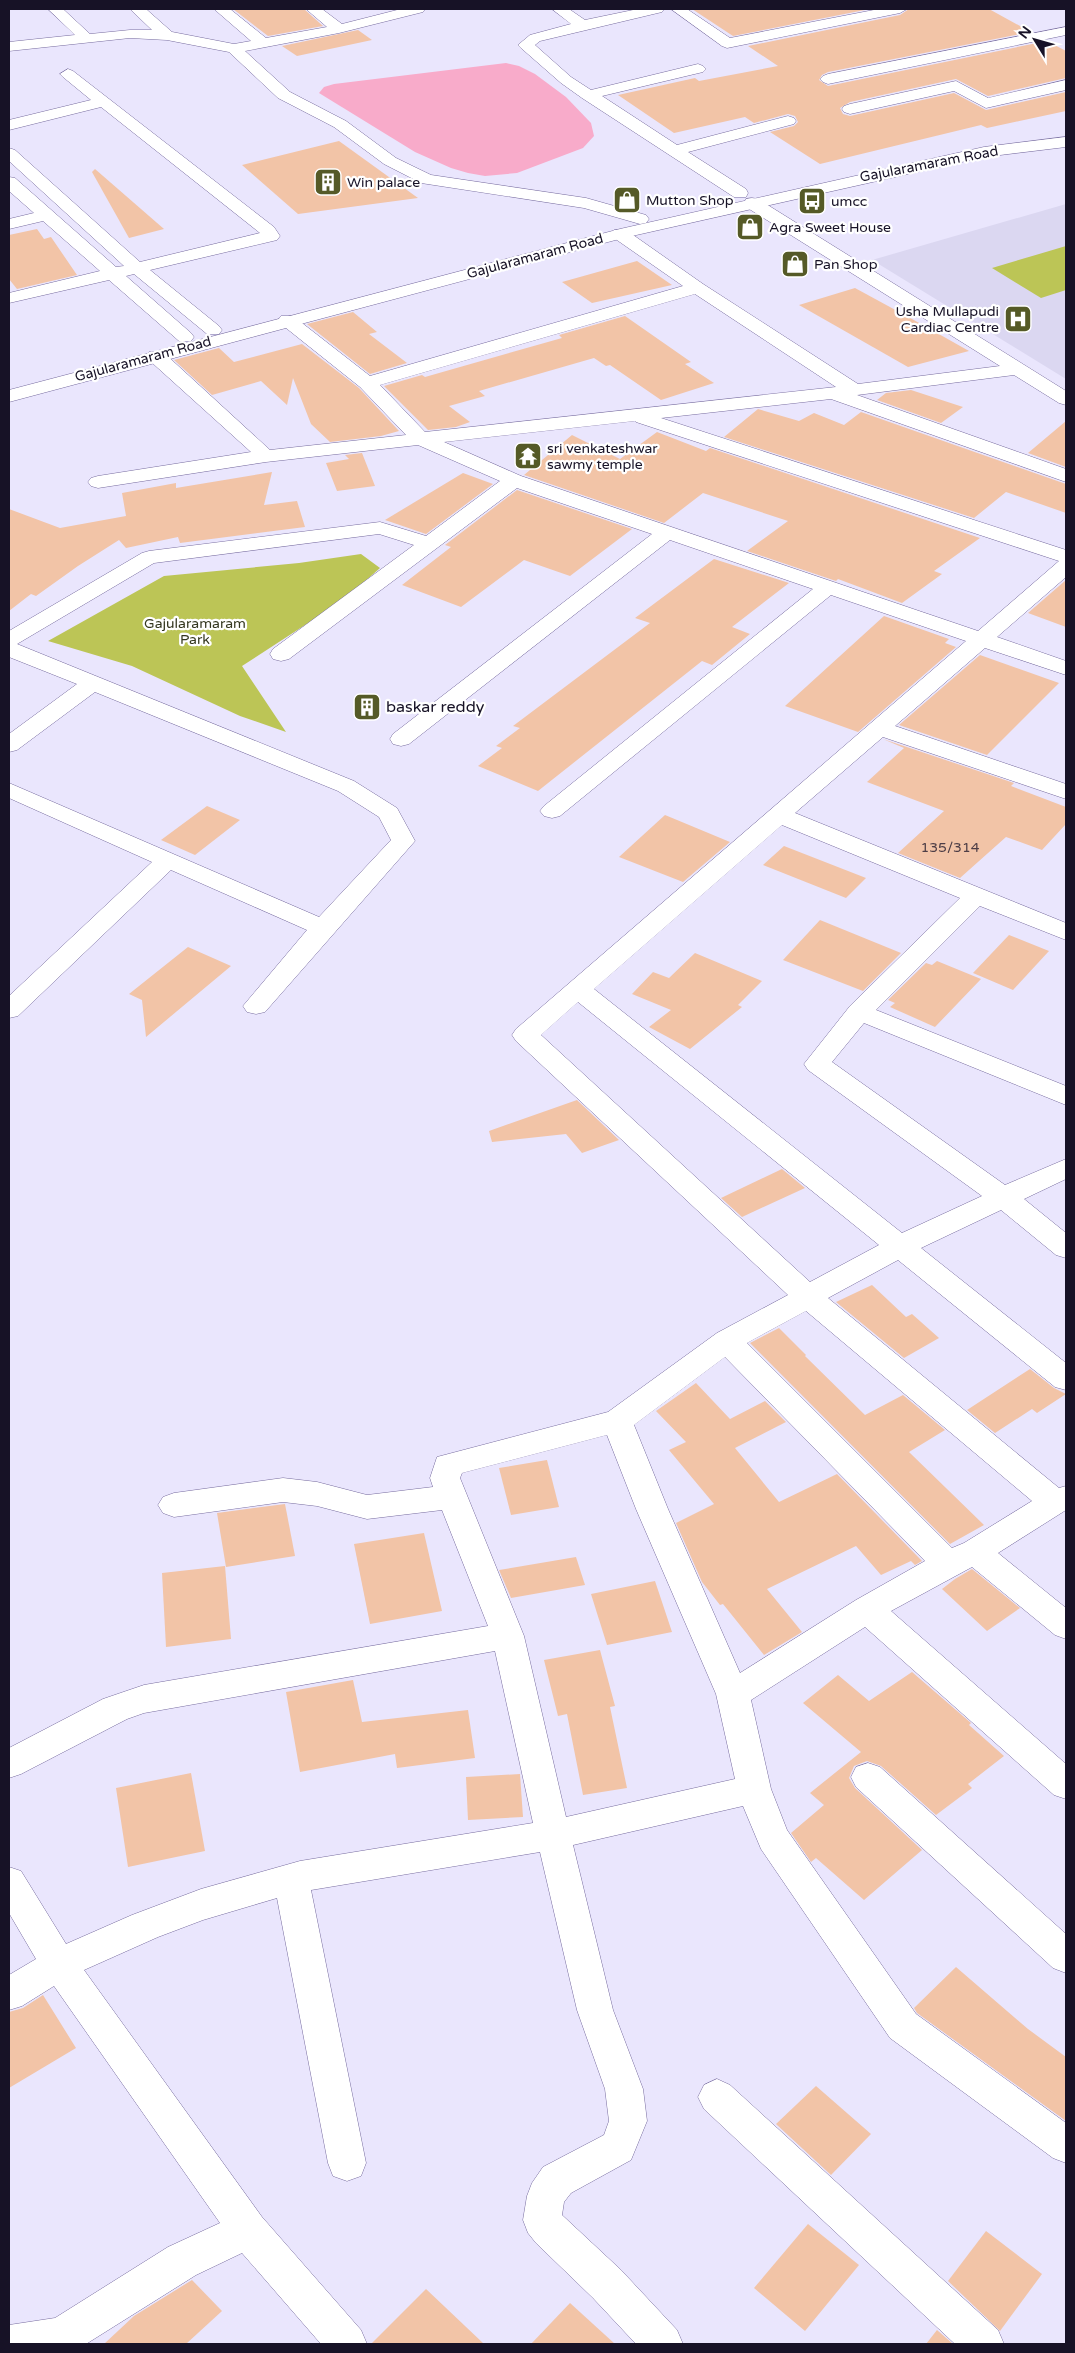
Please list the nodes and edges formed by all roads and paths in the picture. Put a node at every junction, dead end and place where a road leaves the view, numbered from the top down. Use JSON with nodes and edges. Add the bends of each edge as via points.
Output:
{"nodes":[{"id":1,"x":55,"y":9,"type":"edge"},
{"id":2,"x":137,"y":9,"type":"edge"},
{"id":3,"x":221,"y":9,"type":"edge"},
{"id":4,"x":313,"y":9,"type":"edge"},
{"id":5,"x":418,"y":9,"type":"edge"},
{"id":6,"x":559,"y":9,"type":"edge"},
{"id":7,"x":658,"y":9,"type":"edge"},
{"id":8,"x":678,"y":9,"type":"edge"},
{"id":9,"x":900,"y":9,"type":"edge"},
{"id":10,"x":583,"y":25,"type":"junction"},
{"id":11,"x":339,"y":29,"type":"junction"},
{"id":12,"x":1066,"y":31,"type":"edge"},
{"id":13,"x":167,"y":35,"type":"junction"},
{"id":14,"x":87,"y":39,"type":"junction"},
{"id":15,"x":264,"y":43,"type":"junction"},
{"id":16,"x":9,"y":47,"type":"edge"},
{"id":17,"x":234,"y":49,"type":"junction"},
{"id":18,"x":698,"y":69,"type":"dead end"},
{"id":19,"x":68,"y":74,"type":"dead end"},
{"id":20,"x":828,"y":79,"type":"dead end"},
{"id":21,"x":1066,"y":85,"type":"edge"},
{"id":22,"x":588,"y":95,"type":"junction"},
{"id":23,"x":103,"y":102,"type":"junction"},
{"id":24,"x":850,"y":109,"type":"dead end"},
{"id":25,"x":788,"y":121,"type":"dead end"},
{"id":26,"x":9,"y":125,"type":"edge"},
{"id":27,"x":1066,"y":133,"type":"edge"},
{"id":28,"x":1066,"y":142,"type":"edge"},
{"id":29,"x":674,"y":150,"type":"junction"},
{"id":30,"x":9,"y":153,"type":"edge"},
{"id":31,"x":9,"y":182,"type":"edge"},
{"id":32,"x":746,"y":198,"type":"junction"},
{"id":33,"x":46,"y":216,"type":"junction"},
{"id":34,"x":640,"y":219,"type":"junction"},
{"id":35,"x":9,"y":224,"type":"edge"},
{"id":36,"x":620,"y":234,"type":"junction"},
{"id":37,"x":137,"y":267,"type":"junction"},
{"id":38,"x":114,"y":274,"type":"junction"},
{"id":39,"x":697,"y":288,"type":"junction"},
{"id":40,"x":9,"y":298,"type":"edge"},
{"id":41,"x":288,"y":320,"type":"junction"},
{"id":42,"x":213,"y":330,"type":"junction"},
{"id":43,"x":184,"y":337,"type":"junction"},
{"id":44,"x":156,"y":356,"type":"junction"},
{"id":45,"x":1016,"y":369,"type":"junction"},
{"id":46,"x":367,"y":383,"type":"junction"},
{"id":47,"x":9,"y":384,"type":"edge"},
{"id":48,"x":854,"y":390,"type":"junction"},
{"id":49,"x":832,"y":392,"type":"junction"},
{"id":50,"x":9,"y":396,"type":"edge"},
{"id":51,"x":1066,"y":399,"type":"edge"},
{"id":52,"x":634,"y":415,"type":"junction"},
{"id":53,"x":421,"y":439,"type":"junction"},
{"id":54,"x":266,"y":456,"type":"junction"},
{"id":55,"x":1066,"y":476,"type":"edge"},
{"id":56,"x":514,"y":480,"type":"junction"},
{"id":57,"x":98,"y":482,"type":"dead end"},
{"id":58,"x":667,"y":532,"type":"junction"},
{"id":59,"x":429,"y":544,"type":"junction"},
{"id":60,"x":1066,"y":557,"type":"edge"},
{"id":61,"x":1066,"y":566,"type":"edge"},
{"id":62,"x":828,"y":587,"type":"junction"},
{"id":63,"x":9,"y":640,"type":"edge"},
{"id":64,"x":982,"y":640,"type":"junction"},
{"id":65,"x":9,"y":649,"type":"edge"},
{"id":66,"x":281,"y":654,"type":"dead end"},
{"id":67,"x":1066,"y":668,"type":"edge"},
{"id":68,"x":93,"y":683,"type":"junction"},
{"id":69,"x":880,"y":728,"type":"junction"},
{"id":70,"x":401,"y":740,"type":"dead end"},
{"id":71,"x":9,"y":745,"type":"edge"},
{"id":72,"x":9,"y":790,"type":"edge"},
{"id":73,"x":1066,"y":792,"type":"edge"},
{"id":74,"x":552,"y":811,"type":"dead end"},
{"id":75,"x":779,"y":815,"type":"junction"},
{"id":76,"x":168,"y":860,"type":"junction"},
{"id":77,"x":977,"y":896,"type":"junction"},
{"id":78,"x":323,"y":928,"type":"junction"},
{"id":79,"x":1066,"y":932,"type":"edge"},
{"id":80,"x":578,"y":989,"type":"junction"},
{"id":81,"x":256,"y":1006,"type":"dead end"},
{"id":82,"x":9,"y":1010,"type":"edge"},
{"id":83,"x":859,"y":1012,"type":"junction"},
{"id":84,"x":1066,"y":1096,"type":"edge"},
{"id":85,"x":1066,"y":1168,"type":"edge"},
{"id":86,"x":1004,"y":1198,"type":"junction"},
{"id":87,"x":900,"y":1246,"type":"junction"},
{"id":88,"x":1066,"y":1248,"type":"edge"},
{"id":89,"x":808,"y":1297,"type":"junction"},
{"id":90,"x":727,"y":1341,"type":"junction"},
{"id":91,"x":1066,"y":1379,"type":"edge"},
{"id":92,"x":617,"y":1421,"type":"junction"},
{"id":93,"x":452,"y":1497,"type":"junction"},
{"id":94,"x":1061,"y":1500,"type":"edge"},
{"id":95,"x":174,"y":1505,"type":"dead end"},
{"id":96,"x":961,"y":1558,"type":"junction"},
{"id":97,"x":867,"y":1608,"type":"junction"},
{"id":98,"x":1066,"y":1626,"type":"edge"},
{"id":99,"x":508,"y":1636,"type":"junction"},
{"id":100,"x":733,"y":1694,"type":"junction"},
{"id":101,"x":9,"y":1764,"type":"edge"},
{"id":102,"x":868,"y":1777,"type":"dead end"},
{"id":103,"x":1066,"y":1785,"type":"edge"},
{"id":104,"x":754,"y":1789,"type":"junction"},
{"id":105,"x":552,"y":1835,"type":"junction"},
{"id":106,"x":291,"y":1879,"type":"junction"},
{"id":107,"x":9,"y":1882,"type":"edge"},
{"id":108,"x":1066,"y":1957,"type":"edge"},
{"id":109,"x":59,"y":1964,"type":"junction"},
{"id":110,"x":9,"y":1994,"type":"edge"},
{"id":111,"x":717,"y":2097,"type":"dead end"},
{"id":112,"x":1066,"y":2145,"type":"edge"},
{"id":113,"x":347,"y":2162,"type":"dead end"},
{"id":114,"x":248,"y":2230,"type":"junction"},
{"id":115,"x":64,"y":2341,"type":"edge"},
{"id":116,"x":12,"y":2344,"type":"edge"},
{"id":117,"x":347,"y":2344,"type":"edge"},
{"id":118,"x":663,"y":2344,"type":"edge"},
{"id":119,"x":984,"y":2344,"type":"edge"}],
"edges":[{"from":1,"to":14,"type":"street"},
{"from":2,"to":13,"type":"street"},
{"from":3,"to":15,"type":"street"},
{"from":4,"to":11,"type":"street"},
{"from":5,"to":11,"type":"street"},
{"from":6,"to":10,"type":"street"},
{"from":7,"to":10,"type":"street"},
{"from":8,"to":9,"type":"street","via":[[727,43]]},
{"from":10,"to":22,"type":"street","via":[[534,38],[526,45]]},
{"from":11,"to":15,"type":"street"},
{"from":12,"to":20,"type":"street"},
{"from":13,"to":14,"type":"street","via":[[130,34]]},
{"from":13,"to":17,"type":"street"},
{"from":14,"to":16,"type":"street"},
{"from":15,"to":17,"type":"street"},
{"from":17,"to":34,"type":"street","via":[[284,95],[340,124],[390,161],[427,179],[586,203]]},
{"from":18,"to":22,"type":"street"},
{"from":19,"to":23,"type":"street"},
{"from":21,"to":24,"type":"street","via":[[986,103],[956,86]]},
{"from":22,"to":29,"type":"street"},
{"from":23,"to":26,"type":"street"},
{"from":23,"to":37,"type":"street","via":[[271,236]]},
{"from":25,"to":29,"type":"street"},
{"from":27,"to":32,"type":"street","name":"Gajularamaram Road","via":[[915,153]]},
{"from":28,"to":32,"type":"street","name":"Gajularamaram Road","via":[[966,156]]},
{"from":29,"to":32,"type":"street"},
{"from":30,"to":37,"type":"street"},
{"from":31,"to":33,"type":"street"},
{"from":32,"to":34,"type":"street","name":"Gajularamaram Road"},
{"from":32,"to":36,"type":"street","name":"Gajularamaram Road"},
{"from":32,"to":45,"type":"street"},
{"from":33,"to":35,"type":"street"},
{"from":33,"to":38,"type":"street"},
{"from":34,"to":42,"type":"street","name":"Gajularamaram Road"},
{"from":36,"to":39,"type":"street"},
{"from":36,"to":41,"type":"street","name":"Gajularamaram Road"},
{"from":37,"to":38,"type":"street"},
{"from":37,"to":42,"type":"street"},
{"from":38,"to":40,"type":"street"},
{"from":38,"to":43,"type":"street"},
{"from":39,"to":46,"type":"street"},
{"from":39,"to":48,"type":"street"},
{"from":41,"to":44,"type":"street","name":"Gajularamaram Road"},
{"from":41,"to":46,"type":"street"},
{"from":42,"to":43,"type":"street","name":"Gajularamaram Road"},
{"from":43,"to":47,"type":"street","name":"Gajularamaram Road"},
{"from":44,"to":50,"type":"street","name":"Gajularamaram Road"},
{"from":44,"to":54,"type":"street"},
{"from":45,"to":48,"type":"street"},
{"from":45,"to":51,"type":"street"},
{"from":46,"to":53,"type":"street"},
{"from":48,"to":49,"type":"street"},
{"from":49,"to":52,"type":"street"},
{"from":49,"to":55,"type":"street"},
{"from":52,"to":53,"type":"street"},
{"from":52,"to":60,"type":"street"},
{"from":53,"to":54,"type":"street"},
{"from":53,"to":56,"type":"street"},
{"from":54,"to":57,"type":"street"},
{"from":56,"to":58,"type":"street"},
{"from":56,"to":59,"type":"street"},
{"from":58,"to":62,"type":"street"},
{"from":58,"to":70,"type":"street"},
{"from":59,"to":63,"type":"street","via":[[380,528],[149,557]]},
{"from":59,"to":66,"type":"street"},
{"from":61,"to":64,"type":"street"},
{"from":62,"to":64,"type":"street"},
{"from":62,"to":74,"type":"street"},
{"from":64,"to":67,"type":"street"},
{"from":64,"to":69,"type":"street"},
{"from":65,"to":68,"type":"street"},
{"from":68,"to":71,"type":"street"},
{"from":68,"to":78,"type":"street","via":[[346,786],[389,813],[403,840]]},
{"from":69,"to":73,"type":"street"},
{"from":69,"to":75,"type":"street"},
{"from":72,"to":76,"type":"street"},
{"from":75,"to":77,"type":"street"},
{"from":75,"to":80,"type":"street"},
{"from":76,"to":78,"type":"street"},
{"from":76,"to":82,"type":"street"},
{"from":77,"to":79,"type":"street"},
{"from":77,"to":83,"type":"street"},
{"from":78,"to":81,"type":"street"},
{"from":80,"to":87,"type":"street"},
{"from":80,"to":89,"type":"street","via":[[525,1035]]},
{"from":83,"to":84,"type":"street"},
{"from":83,"to":86,"type":"street","via":[[817,1064]]},
{"from":85,"to":86,"type":"street"},
{"from":86,"to":87,"type":"street"},
{"from":86,"to":88,"type":"street"},
{"from":87,"to":89,"type":"street"},
{"from":87,"to":91,"type":"street"},
{"from":89,"to":90,"type":"street"},
{"from":89,"to":94,"type":"street"},
{"from":90,"to":92,"type":"street"},
{"from":90,"to":96,"type":"street"},
{"from":92,"to":93,"type":"street","via":[[448,1465],[445,1478]]},
{"from":92,"to":100,"type":"street"},
{"from":93,"to":95,"type":"street","via":[[366,1507],[317,1494],[283,1490]]},
{"from":93,"to":99,"type":"street"},
{"from":94,"to":96,"type":"street"},
{"from":96,"to":97,"type":"street"},
{"from":96,"to":98,"type":"street"},
{"from":97,"to":100,"type":"street"},
{"from":97,"to":103,"type":"street"},
{"from":99,"to":101,"type":"street","via":[[144,1699],[115,1709]]},
{"from":99,"to":105,"type":"street"},
{"from":100,"to":104,"type":"street"},
{"from":102,"to":108,"type":"street"},
{"from":104,"to":105,"type":"street"},
{"from":104,"to":112,"type":"street","via":[[773,1838],[903,2026]]},
{"from":105,"to":106,"type":"street"},
{"from":105,"to":118,"type":"street","via":[[595,2010],[624,2089],[628,2121],[618,2147],[557,2180],[546,2196],[542,2220]]},
{"from":106,"to":109,"type":"street","via":[[201,1905]]},
{"from":106,"to":113,"type":"street"},
{"from":107,"to":109,"type":"street"},
{"from":109,"to":110,"type":"street"},
{"from":109,"to":114,"type":"street"},
{"from":111,"to":119,"type":"street"},
{"from":114,"to":115,"type":"street","via":[[182,2261]]},
{"from":114,"to":117,"type":"street"},
{"from":115,"to":116,"type":"street"}]}
